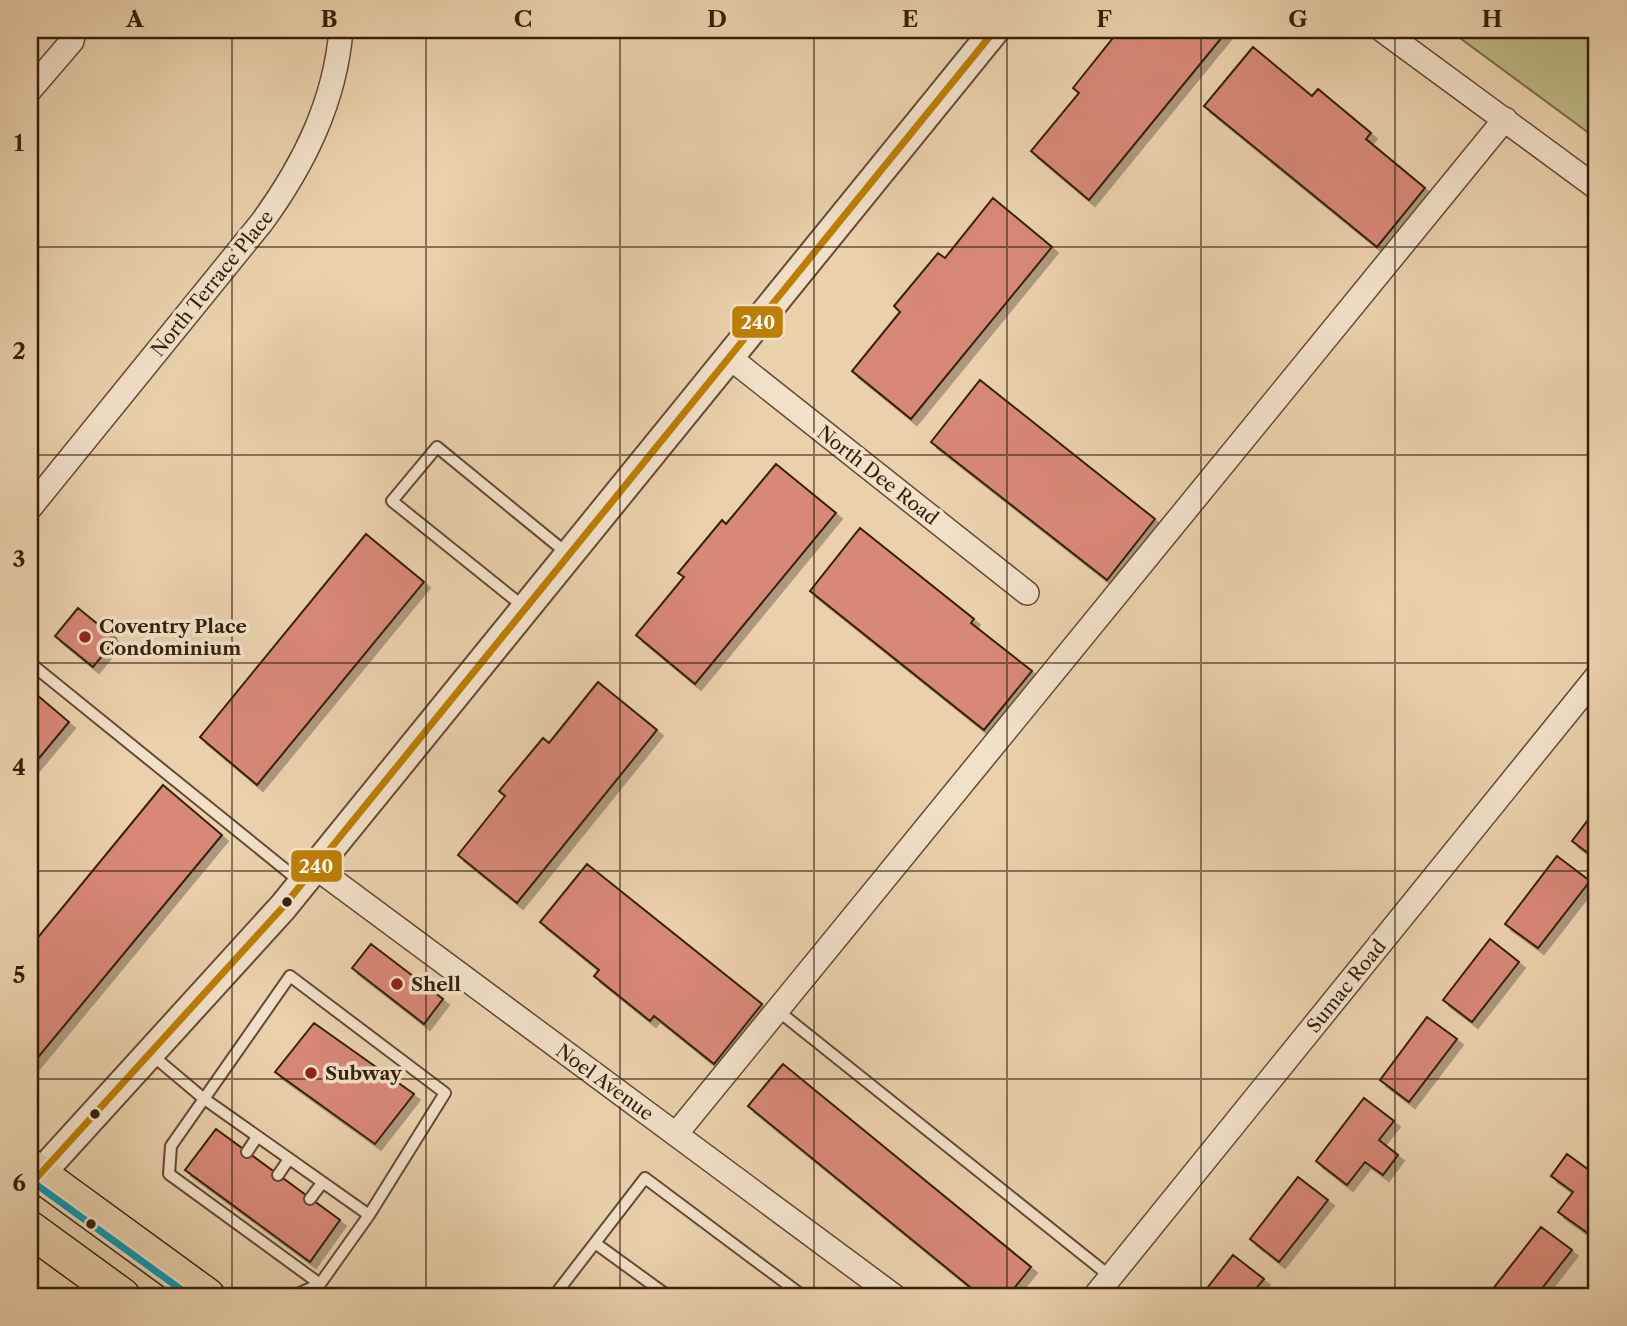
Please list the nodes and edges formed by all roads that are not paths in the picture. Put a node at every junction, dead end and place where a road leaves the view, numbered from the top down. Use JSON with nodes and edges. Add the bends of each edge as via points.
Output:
{"nodes":[{"id":1,"x":74,"y":30,"type":"edge"},
{"id":2,"x":341,"y":30,"type":"edge"},
{"id":3,"x":995,"y":30,"type":"edge"},
{"id":4,"x":1382,"y":30,"type":"edge"},
{"id":5,"x":30,"y":90,"type":"edge"},
{"id":6,"x":1505,"y":119,"type":"junction"},
{"id":7,"x":1597,"y":188,"type":"edge"},
{"id":8,"x":729,"y":357,"type":"junction"},
{"id":9,"x":30,"y":508,"type":"edge"},
{"id":10,"x":569,"y":555,"type":"junction"},
{"id":11,"x":1027,"y":593,"type":"dead end"},
{"id":12,"x":525,"y":608,"type":"junction"},
{"id":13,"x":30,"y":663,"type":"edge"},
{"id":14,"x":1597,"y":676,"type":"edge"},
{"id":15,"x":309,"y":875,"type":"junction"},
{"id":16,"x":777,"y":1010,"type":"junction"},
{"id":17,"x":150,"y":1053,"type":"junction"},
{"id":18,"x":202,"y":1098,"type":"junction"},
{"id":19,"x":676,"y":1134,"type":"junction"},
{"id":20,"x":257,"y":1137,"type":"junction"},
{"id":21,"x":247,"y":1152,"type":"dead end"},
{"id":22,"x":289,"y":1159,"type":"junction"},
{"id":23,"x":33,"y":1175,"type":"edge"},
{"id":24,"x":278,"y":1175,"type":"dead end"},
{"id":25,"x":322,"y":1183,"type":"junction"},
{"id":26,"x":217,"y":1193,"type":"dead end"},
{"id":27,"x":310,"y":1199,"type":"dead end"},
{"id":28,"x":210,"y":1204,"type":"junction"},
{"id":29,"x":248,"y":1216,"type":"dead end"},
{"id":30,"x":369,"y":1216,"type":"junction"},
{"id":31,"x":240,"y":1226,"type":"junction"},
{"id":32,"x":30,"y":1229,"type":"edge"},
{"id":33,"x":281,"y":1240,"type":"dead end"},
{"id":34,"x":595,"y":1243,"type":"junction"},
{"id":35,"x":273,"y":1251,"type":"junction"},
{"id":36,"x":1111,"y":1277,"type":"junction"},
{"id":37,"x":320,"y":1284,"type":"junction"},
{"id":38,"x":122,"y":1296,"type":"edge"},
{"id":39,"x":206,"y":1296,"type":"edge"},
{"id":40,"x":293,"y":1296,"type":"edge"},
{"id":41,"x":316,"y":1296,"type":"edge"},
{"id":42,"x":554,"y":1296,"type":"edge"},
{"id":43,"x":668,"y":1296,"type":"edge"},
{"id":44,"x":803,"y":1296,"type":"edge"},
{"id":45,"x":894,"y":1296,"type":"edge"},
{"id":46,"x":1095,"y":1296,"type":"edge"}],
"edges":[{"from":1,"to":5,"type":"street","via":[[72,41]]},
{"from":2,"to":9,"type":"street","name":"North Terrace Place","via":[[327,99],[290,184]]},
{"from":3,"to":8,"type":"street"},
{"from":4,"to":6,"type":"street"},
{"from":6,"to":7,"type":"street"},
{"from":6,"to":16,"type":"street"},
{"from":8,"to":10,"type":"street"},
{"from":8,"to":11,"type":"street","name":"North Dee Road"},
{"from":10,"to":12,"type":"street"},
{"from":10,"to":12,"type":"lane","via":[[437,447],[392,501]]},
{"from":12,"to":15,"type":"street"},
{"from":13,"to":15,"type":"lane"},
{"from":14,"to":36,"type":"street","name":"Sumac Road"},
{"from":15,"to":17,"type":"street"},
{"from":15,"to":19,"type":"street","name":"Noel Avenue"},
{"from":16,"to":19,"type":"street"},
{"from":16,"to":36,"type":"lane"},
{"from":17,"to":18,"type":"lane"},
{"from":17,"to":23,"type":"street"},
{"from":18,"to":20,"type":"lane"},
{"from":18,"to":28,"type":"lane","via":[[171,1146],[169,1174]]},
{"from":18,"to":30,"type":"lane","via":[[290,976],[445,1093]]},
{"from":19,"to":45,"type":"street","name":"Noel Avenue"},
{"from":20,"to":21,"type":"lane"},
{"from":20,"to":22,"type":"lane"},
{"from":22,"to":24,"type":"lane"},
{"from":22,"to":25,"type":"lane"},
{"from":23,"to":39,"type":"main road"},
{"from":25,"to":27,"type":"lane"},
{"from":25,"to":30,"type":"lane"},
{"from":26,"to":28,"type":"lane"},
{"from":28,"to":31,"type":"lane"},
{"from":29,"to":31,"type":"lane"},
{"from":30,"to":37,"type":"lane"},
{"from":31,"to":35,"type":"lane"},
{"from":32,"to":38,"type":"main road"},
{"from":33,"to":35,"type":"lane"},
{"from":34,"to":42,"type":"lane"},
{"from":34,"to":43,"type":"lane"},
{"from":34,"to":44,"type":"lane","via":[[645,1178]]},
{"from":35,"to":37,"type":"lane"},
{"from":36,"to":46,"type":"street","name":"Sumac Road"},
{"from":37,"to":40,"type":"lane"},
{"from":37,"to":41,"type":"lane"}]}
